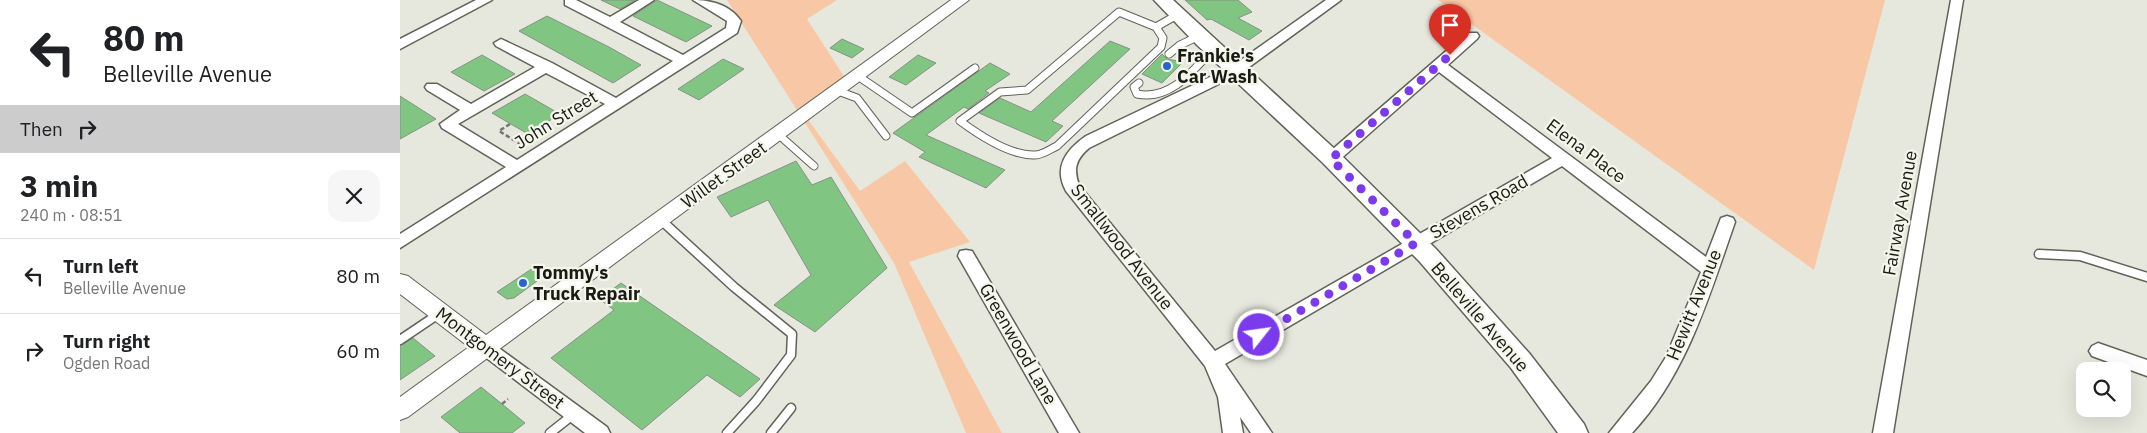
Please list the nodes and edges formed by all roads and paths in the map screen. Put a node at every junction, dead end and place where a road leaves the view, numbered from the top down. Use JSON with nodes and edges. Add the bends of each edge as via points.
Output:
{"nodes":[{"id":1,"x":486,"y":0,"type":"edge"},
{"id":2,"x":648,"y":0,"type":"edge"},
{"id":3,"x":699,"y":0,"type":"edge"},
{"id":4,"x":961,"y":0,"type":"edge"},
{"id":5,"x":1336,"y":0,"type":"edge"},
{"id":6,"x":1957,"y":0,"type":"edge"},
{"id":7,"x":570,"y":2,"type":"dead end"},
{"id":8,"x":1170,"y":8,"type":"edge"},
{"id":9,"x":610,"y":22,"type":"junction"},
{"id":10,"x":1156,"y":26,"type":"junction"},
{"id":11,"x":1472,"y":36,"type":"dead end"},
{"id":12,"x":1206,"y":42,"type":"junction"},
{"id":13,"x":500,"y":43,"type":"dead end"},
{"id":14,"x":400,"y":45,"type":"edge"},
{"id":15,"x":1169,"y":54,"type":"dead end"},
{"id":16,"x":684,"y":61,"type":"junction"},
{"id":17,"x":1439,"y":65,"type":"junction"},
{"id":18,"x":547,"y":66,"type":"junction"},
{"id":19,"x":975,"y":68,"type":"dead end"},
{"id":20,"x":1236,"y":70,"type":"junction"},
{"id":21,"x":858,"y":76,"type":"junction"},
{"id":22,"x":1138,"y":82,"type":"dead end"},
{"id":23,"x":432,"y":86,"type":"dead end"},
{"id":24,"x":838,"y":91,"type":"junction"},
{"id":25,"x":616,"y":104,"type":"junction"},
{"id":26,"x":471,"y":110,"type":"junction"},
{"id":27,"x":510,"y":124,"type":"dead end"},
{"id":28,"x":779,"y":135,"type":"junction"},
{"id":29,"x":886,"y":136,"type":"dead end"},
{"id":30,"x":1563,"y":158,"type":"junction"},
{"id":31,"x":519,"y":159,"type":"junction"},
{"id":32,"x":1331,"y":159,"type":"junction"},
{"id":33,"x":814,"y":166,"type":"dead end"},
{"id":34,"x":662,"y":221,"type":"junction"},
{"id":35,"x":1728,"y":222,"type":"dead end"},
{"id":36,"x":400,"y":242,"type":"edge"},
{"id":37,"x":1416,"y":243,"type":"junction"},
{"id":38,"x":2039,"y":254,"type":"dead end"},
{"id":39,"x":966,"y":256,"type":"dead end"},
{"id":40,"x":1709,"y":269,"type":"junction"},
{"id":41,"x":2147,"y":277,"type":"edge"},
{"id":42,"x":400,"y":282,"type":"edge"},
{"id":43,"x":440,"y":313,"type":"junction"},
{"id":44,"x":400,"y":340,"type":"edge"},
{"id":45,"x":486,"y":348,"type":"junction"},
{"id":46,"x":2098,"y":350,"type":"dead end"},
{"id":47,"x":1213,"y":362,"type":"junction"},
{"id":48,"x":2147,"y":368,"type":"edge"},
{"id":49,"x":508,"y":399,"type":"dead end"},
{"id":50,"x":502,"y":404,"type":"dead end"},
{"id":51,"x":403,"y":405,"type":"edge"},
{"id":52,"x":791,"y":408,"type":"dead end"},
{"id":53,"x":574,"y":414,"type":"junction"},
{"id":54,"x":550,"y":433,"type":"edge"},
{"id":55,"x":600,"y":433,"type":"edge"},
{"id":56,"x":727,"y":433,"type":"edge"},
{"id":57,"x":771,"y":433,"type":"edge"},
{"id":58,"x":1069,"y":433,"type":"edge"},
{"id":59,"x":1233,"y":433,"type":"edge"},
{"id":60,"x":1262,"y":433,"type":"edge"},
{"id":61,"x":1574,"y":433,"type":"edge"},
{"id":62,"x":1619,"y":433,"type":"edge"},
{"id":63,"x":1883,"y":433,"type":"edge"}],
"edges":[{"from":1,"to":14,"type":"street"},
{"from":2,"to":9,"type":"street"},
{"from":3,"to":16,"type":"street","name":"John Street","via":[[730,15],[734,21],[732,30]]},
{"from":4,"to":21,"type":"street","name":"Willet Street"},
{"from":5,"to":20,"type":"street"},
{"from":6,"to":63,"type":"street","name":"Fairway Avenue"},
{"from":7,"to":9,"type":"street"},
{"from":8,"to":10,"type":"lane"},
{"from":8,"to":12,"type":"main road","name":"Belleville Avenue"},
{"from":9,"to":16,"type":"street"},
{"from":10,"to":10,"type":"lane","via":[[1118,12],[1027,90],[1000,92],[960,121],[1015,150],[1036,155],[1057,146],[1161,47],[1163,38]]},
{"from":11,"to":17,"type":"street"},
{"from":12,"to":15,"type":"lane","via":[[1180,45]]},
{"from":12,"to":20,"type":"main road","name":"Belleville Avenue"},
{"from":12,"to":22,"type":"lane","via":[[1189,74],[1166,90],[1145,97],[1137,94],[1134,87]]},
{"from":13,"to":18,"type":"street"},
{"from":16,"to":25,"type":"street","name":"John Street"},
{"from":17,"to":30,"type":"street","name":"Elena Place"},
{"from":17,"to":32,"type":"street"},
{"from":18,"to":25,"type":"street"},
{"from":18,"to":26,"type":"street"},
{"from":19,"to":21,"type":"lane","via":[[912,113]]},
{"from":20,"to":32,"type":"main road","name":"Belleville Avenue"},
{"from":20,"to":47,"type":"street","name":"Smallwood Avenue","via":[[1092,140],[1072,156],[1068,165],[1072,187]]},
{"from":21,"to":24,"type":"street","name":"Willet Street"},
{"from":23,"to":26,"type":"street"},
{"from":24,"to":28,"type":"street","name":"Willet Street"},
{"from":24,"to":29,"type":"lane","via":[[857,98]]},
{"from":25,"to":31,"type":"street","name":"John Street"},
{"from":26,"to":31,"type":"street","via":[[447,124]]},
{"from":27,"to":31,"type":"path","via":[[499,131],[526,148]]},
{"from":28,"to":33,"type":"lane"},
{"from":28,"to":34,"type":"street","name":"Willet Street"},
{"from":30,"to":37,"type":"street","name":"Stevens Road"},
{"from":30,"to":40,"type":"street","name":"Elena Place"},
{"from":31,"to":36,"type":"street","name":"John Street"},
{"from":32,"to":37,"type":"main road","name":"Belleville Avenue"},
{"from":34,"to":45,"type":"street","name":"Willet Street"},
{"from":34,"to":56,"type":"lane","via":[[792,334],[791,355]]},
{"from":35,"to":40,"type":"street","name":"Hewitt Avenue"},
{"from":37,"to":47,"type":"street","name":"Stevens Road"},
{"from":37,"to":61,"type":"main road","name":"Belleville Avenue","via":[[1502,342]]},
{"from":38,"to":41,"type":"lane","via":[[2051,252],[2085,257]]},
{"from":39,"to":58,"type":"street","name":"Greenwood Lane"},
{"from":40,"to":62,"type":"street","name":"Hewitt Avenue","via":[[1683,344],[1672,365]]},
{"from":42,"to":43,"type":"street","name":"Montgomery Street"},
{"from":43,"to":44,"type":"lane"},
{"from":43,"to":45,"type":"street","name":"Montgomery Street"},
{"from":45,"to":51,"type":"street","name":"Willet Street"},
{"from":45,"to":53,"type":"street","name":"Montgomery Street"},
{"from":46,"to":48,"type":"street"},
{"from":47,"to":59,"type":"street","name":"Smallwood Avenue","via":[[1227,397]]},
{"from":47,"to":60,"type":"street","name":"Smallwood Avenue"},
{"from":49,"to":50,"type":"path"},
{"from":52,"to":57,"type":"lane"},
{"from":53,"to":54,"type":"lane"},
{"from":53,"to":55,"type":"street","name":"Montgomery Street"}]}
